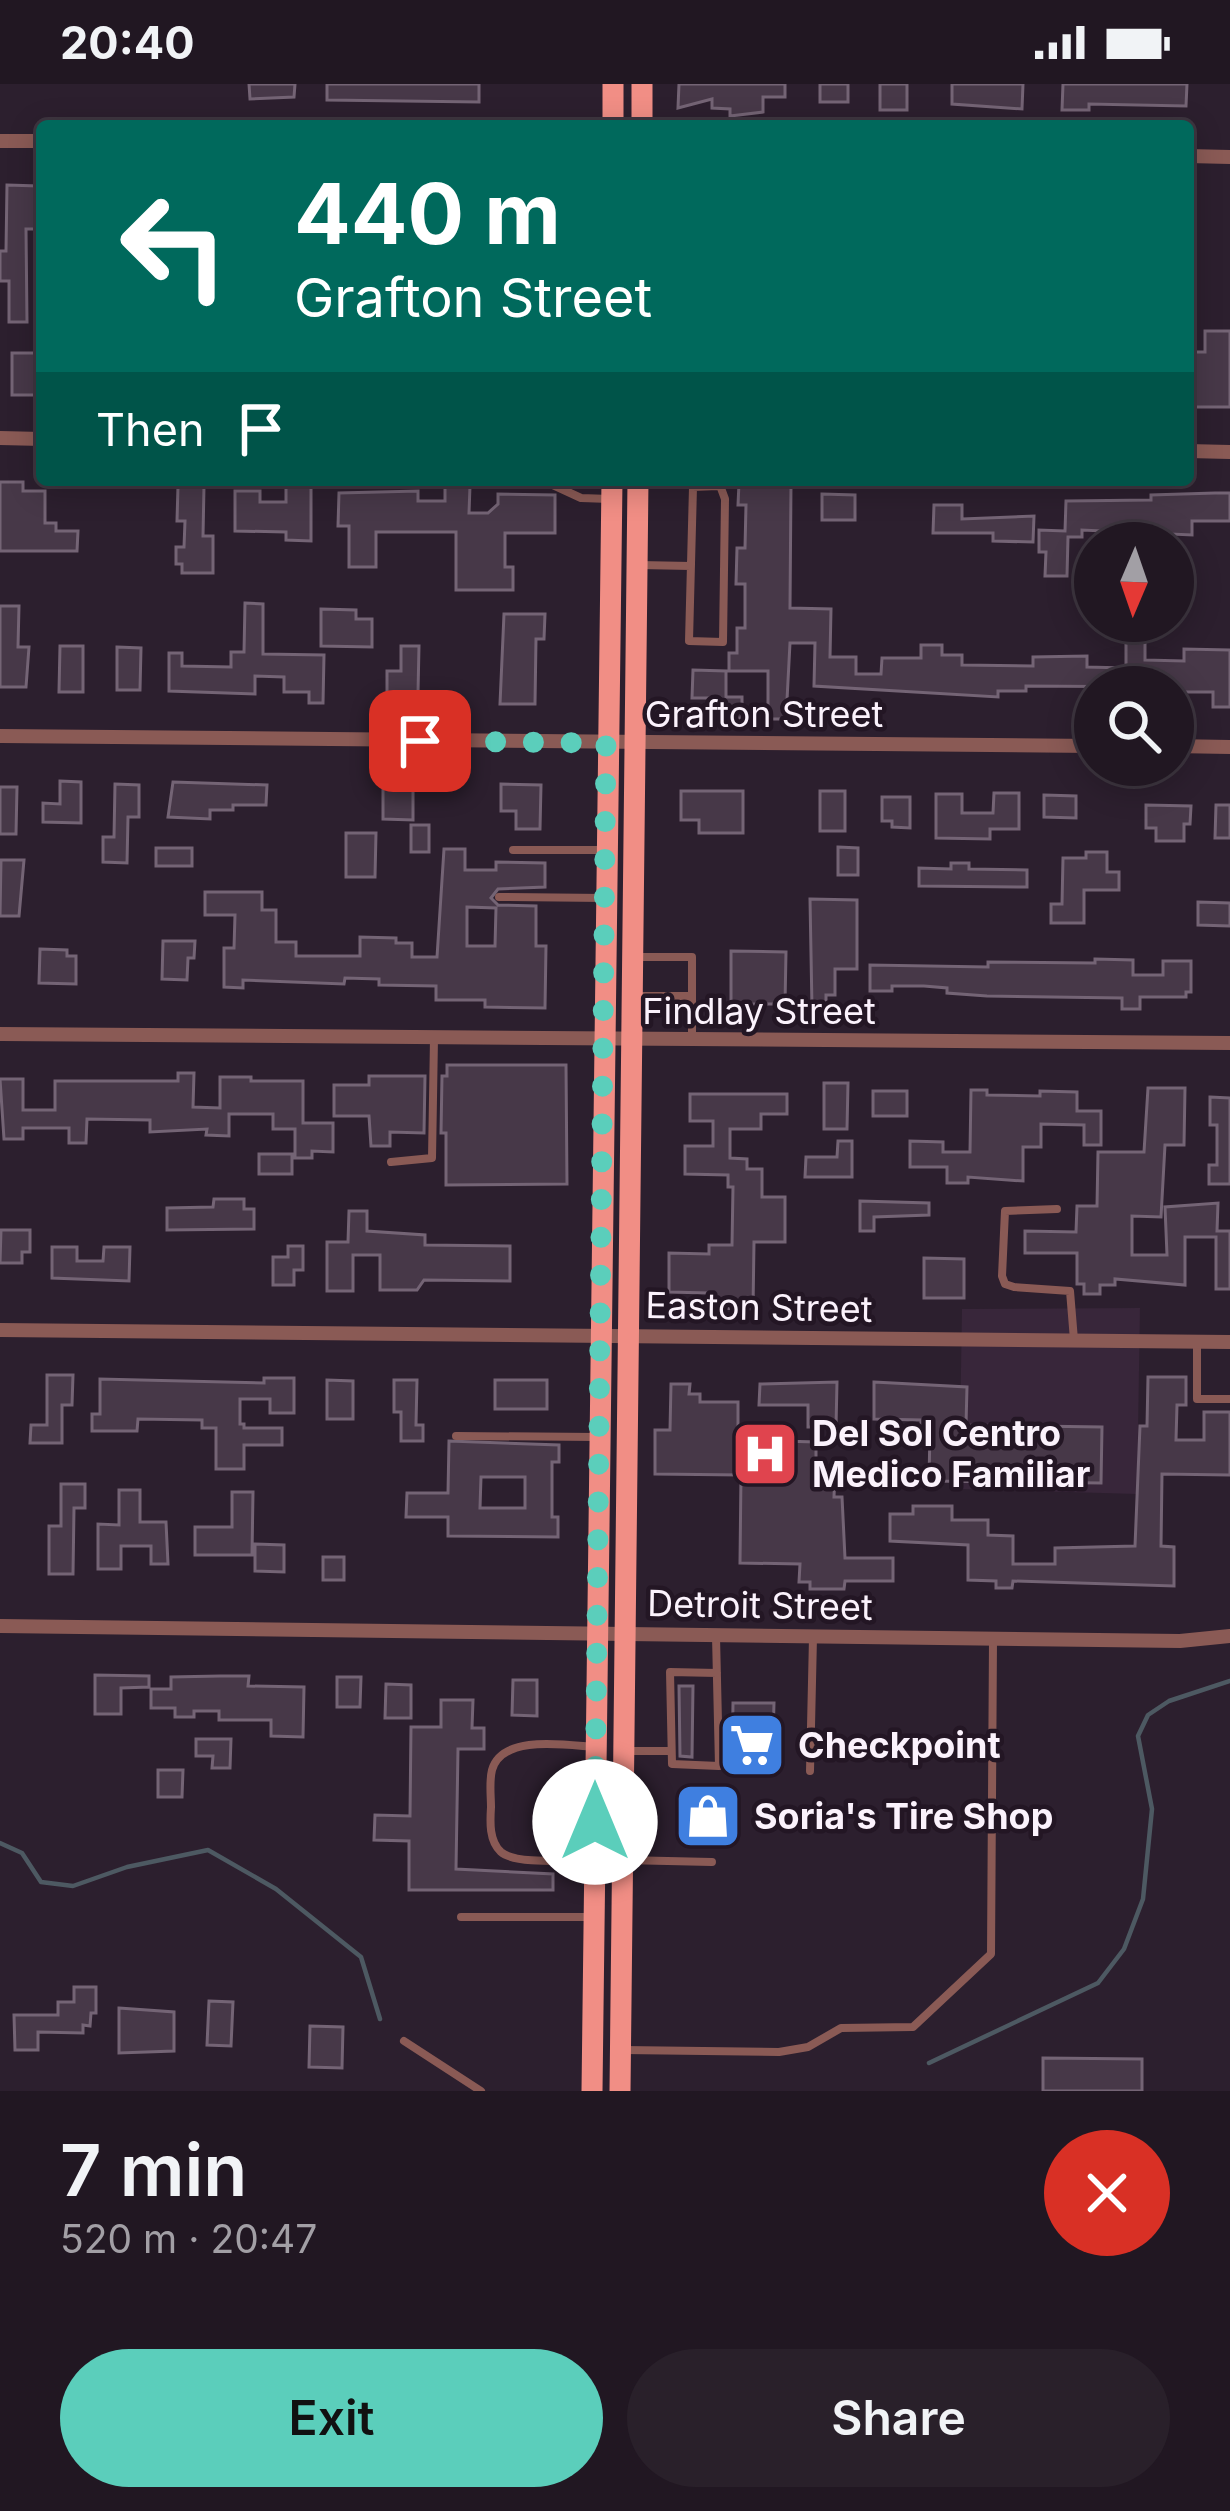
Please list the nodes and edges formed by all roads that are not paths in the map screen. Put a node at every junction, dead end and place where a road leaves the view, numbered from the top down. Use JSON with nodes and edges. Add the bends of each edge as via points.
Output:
{"nodes":[{"id":1,"x":614,"y":84,"type":"edge"},
{"id":2,"x":642,"y":84,"type":"edge"},
{"id":3,"x":613,"y":120,"type":"edge"},
{"id":4,"x":642,"y":120,"type":"edge"},
{"id":5,"x":0,"y":141,"type":"edge"},
{"id":6,"x":36,"y":141,"type":"edge"},
{"id":7,"x":1194,"y":156,"type":"edge"},
{"id":8,"x":1230,"y":157,"type":"edge"},
{"id":9,"x":0,"y":439,"type":"edge"},
{"id":10,"x":36,"y":439,"type":"edge"},
{"id":11,"x":1194,"y":451,"type":"edge"},
{"id":12,"x":1230,"y":452,"type":"edge"},
{"id":13,"x":555,"y":486,"type":"edge"},
{"id":14,"x":638,"y":486,"type":"edge"},
{"id":15,"x":699,"y":486,"type":"edge"},
{"id":16,"x":719,"y":486,"type":"edge"},
{"id":17,"x":612,"y":490,"type":"edge"},
{"id":18,"x":637,"y":565,"type":"junction"},
{"id":19,"x":691,"y":566,"type":"junction"},
{"id":20,"x":0,"y":736,"type":"edge"},
{"id":21,"x":606,"y":743,"type":"junction"},
{"id":22,"x":633,"y":743,"type":"junction"},
{"id":23,"x":1074,"y":746,"type":"edge"},
{"id":24,"x":1194,"y":746,"type":"edge"},
{"id":25,"x":1230,"y":747,"type":"edge"},
{"id":26,"x":513,"y":850,"type":"dead end"},
{"id":27,"x":605,"y":850,"type":"junction"},
{"id":28,"x":499,"y":897,"type":"dead end"},
{"id":29,"x":605,"y":898,"type":"junction"},
{"id":30,"x":630,"y":957,"type":"junction"},
{"id":31,"x":630,"y":996,"type":"junction"},
{"id":32,"x":692,"y":996,"type":"junction"},
{"id":33,"x":0,"y":1034,"type":"edge"},
{"id":34,"x":434,"y":1036,"type":"junction"},
{"id":35,"x":604,"y":1039,"type":"junction"},
{"id":36,"x":629,"y":1041,"type":"junction"},
{"id":37,"x":692,"y":1041,"type":"junction"},
{"id":38,"x":1230,"y":1042,"type":"edge"},
{"id":39,"x":391,"y":1162,"type":"dead end"},
{"id":40,"x":1057,"y":1209,"type":"dead end"},
{"id":41,"x":0,"y":1330,"type":"edge"},
{"id":42,"x":598,"y":1335,"type":"junction"},
{"id":43,"x":626,"y":1336,"type":"junction"},
{"id":44,"x":1074,"y":1340,"type":"junction"},
{"id":45,"x":1197,"y":1341,"type":"junction"},
{"id":46,"x":1230,"y":1342,"type":"edge"},
{"id":47,"x":1230,"y":1399,"type":"edge"},
{"id":48,"x":456,"y":1436,"type":"dead end"},
{"id":49,"x":598,"y":1437,"type":"junction"},
{"id":50,"x":0,"y":1626,"type":"edge"},
{"id":51,"x":597,"y":1633,"type":"junction"},
{"id":52,"x":625,"y":1633,"type":"junction"},
{"id":53,"x":716,"y":1634,"type":"junction"},
{"id":54,"x":813,"y":1636,"type":"junction"},
{"id":55,"x":1230,"y":1636,"type":"edge"},
{"id":56,"x":993,"y":1638,"type":"junction"},
{"id":57,"x":717,"y":1673,"type":"junction"},
{"id":58,"x":596,"y":1747,"type":"junction"},
{"id":59,"x":624,"y":1751,"type":"junction"},
{"id":60,"x":671,"y":1751,"type":"junction"},
{"id":61,"x":810,"y":1771,"type":"dead end"},
{"id":62,"x":595,"y":1860,"type":"junction"},
{"id":63,"x":623,"y":1860,"type":"junction"},
{"id":64,"x":712,"y":1862,"type":"dead end"},
{"id":65,"x":461,"y":1917,"type":"dead end"},
{"id":66,"x":594,"y":1917,"type":"junction"},
{"id":67,"x":404,"y":2041,"type":"dead end"},
{"id":68,"x":620,"y":2050,"type":"junction"},
{"id":69,"x":481,"y":2091,"type":"edge"},
{"id":70,"x":592,"y":2091,"type":"edge"},
{"id":71,"x":620,"y":2091,"type":"edge"}],
"edges":[{"from":1,"to":3,"type":"main road"},
{"from":2,"to":4,"type":"main road"},
{"from":5,"to":6,"type":"street"},
{"from":7,"to":8,"type":"street"},
{"from":9,"to":10,"type":"street"},
{"from":11,"to":12,"type":"street"},
{"from":13,"to":17,"type":"lane","via":[[580,498]]},
{"from":14,"to":18,"type":"main road"},
{"from":15,"to":19,"type":"lane","via":[[693,487]]},
{"from":16,"to":19,"type":"lane","via":[[723,642],[689,641]]},
{"from":17,"to":21,"type":"main road"},
{"from":18,"to":19,"type":"lane"},
{"from":18,"to":22,"type":"main road"},
{"from":20,"to":21,"type":"street","name":"Grafton Street"},
{"from":21,"to":22,"type":"street","name":"Grafton Street"},
{"from":21,"to":27,"type":"main road"},
{"from":22,"to":23,"type":"street","name":"Grafton Street"},
{"from":22,"to":30,"type":"main road"},
{"from":24,"to":25,"type":"street"},
{"from":26,"to":27,"type":"lane"},
{"from":27,"to":29,"type":"main road"},
{"from":28,"to":29,"type":"lane"},
{"from":29,"to":35,"type":"main road"},
{"from":30,"to":31,"type":"main road"},
{"from":30,"to":32,"type":"lane","via":[[692,957]]},
{"from":31,"to":32,"type":"lane"},
{"from":31,"to":36,"type":"main road"},
{"from":32,"to":37,"type":"lane"},
{"from":33,"to":34,"type":"street","name":"Findlay Street"},
{"from":34,"to":35,"type":"street","name":"Findlay Street"},
{"from":34,"to":39,"type":"lane","via":[[432,1158]]},
{"from":35,"to":36,"type":"street","name":"Findlay Street"},
{"from":35,"to":42,"type":"main road"},
{"from":36,"to":37,"type":"street","name":"Findlay Street"},
{"from":36,"to":43,"type":"main road"},
{"from":37,"to":38,"type":"street","name":"Findlay Street"},
{"from":40,"to":44,"type":"lane","via":[[1005,1211],[1002,1276],[1014,1287],[1070,1291]]},
{"from":41,"to":42,"type":"street","name":"Easton Street"},
{"from":42,"to":43,"type":"street","name":"Easton Street"},
{"from":42,"to":49,"type":"main road"},
{"from":43,"to":44,"type":"street","name":"Easton Street"},
{"from":43,"to":52,"type":"main road"},
{"from":44,"to":45,"type":"street","name":"Easton Street"},
{"from":45,"to":46,"type":"street","name":"Easton Street"},
{"from":45,"to":47,"type":"lane","via":[[1197,1399]]},
{"from":48,"to":49,"type":"lane"},
{"from":49,"to":51,"type":"main road"},
{"from":50,"to":51,"type":"street","name":"Detroit Street"},
{"from":51,"to":52,"type":"street","name":"Detroit Street"},
{"from":51,"to":58,"type":"main road"},
{"from":52,"to":53,"type":"street","name":"Detroit Street"},
{"from":52,"to":59,"type":"main road"},
{"from":53,"to":54,"type":"street","name":"Detroit Street"},
{"from":53,"to":57,"type":"lane"},
{"from":54,"to":56,"type":"street","name":"Detroit Street"},
{"from":54,"to":61,"type":"lane"},
{"from":55,"to":56,"type":"street","name":"Detroit Street"},
{"from":56,"to":68,"type":"lane","via":[[991,1954],[913,2027],[841,2028],[779,2052]]},
{"from":57,"to":60,"type":"lane","via":[[670,1672]]},
{"from":57,"to":60,"type":"lane","via":[[719,1766],[672,1764]]},
{"from":58,"to":62,"type":"main road"},
{"from":58,"to":62,"type":"lane","via":[[514,1748],[499,1756],[490,1824],[502,1854]]},
{"from":59,"to":60,"type":"lane"},
{"from":59,"to":63,"type":"main road"},
{"from":62,"to":63,"type":"main road"},
{"from":62,"to":66,"type":"main road"},
{"from":63,"to":64,"type":"lane"},
{"from":63,"to":68,"type":"main road"},
{"from":65,"to":66,"type":"lane"},
{"from":66,"to":70,"type":"main road"},
{"from":67,"to":69,"type":"lane"},
{"from":68,"to":71,"type":"main road"}]}
